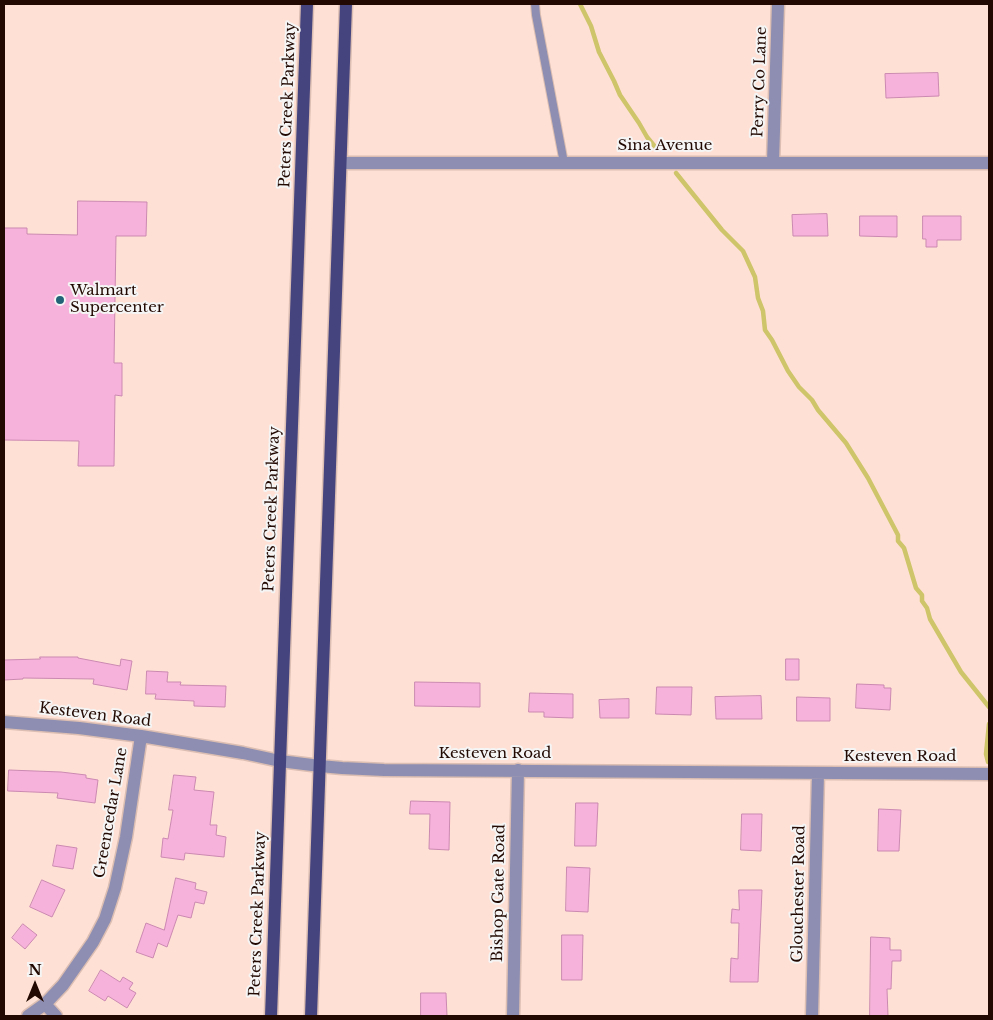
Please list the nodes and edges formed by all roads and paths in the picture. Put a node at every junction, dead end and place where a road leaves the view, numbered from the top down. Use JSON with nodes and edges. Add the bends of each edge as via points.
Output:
{"nodes":[{"id":1,"x":307,"y":4,"type":"edge"},
{"id":2,"x":346,"y":4,"type":"edge"},
{"id":3,"x":535,"y":4,"type":"edge"},
{"id":4,"x":778,"y":4,"type":"edge"},
{"id":5,"x":340,"y":162,"type":"junction"},
{"id":6,"x":564,"y":162,"type":"junction"},
{"id":7,"x":773,"y":162,"type":"junction"},
{"id":8,"x":989,"y":163,"type":"edge"},
{"id":9,"x":4,"y":722,"type":"edge"},
{"id":10,"x":141,"y":736,"type":"junction"},
{"id":11,"x":280,"y":760,"type":"junction"},
{"id":12,"x":320,"y":766,"type":"junction"},
{"id":13,"x":518,"y":770,"type":"junction"},
{"id":14,"x":818,"y":773,"type":"junction"},
{"id":15,"x":989,"y":774,"type":"edge"},
{"id":16,"x":46,"y":1004,"type":"junction"},
{"id":17,"x":28,"y":1016,"type":"edge"},
{"id":18,"x":56,"y":1016,"type":"edge"},
{"id":19,"x":271,"y":1016,"type":"edge"},
{"id":20,"x":311,"y":1016,"type":"edge"},
{"id":21,"x":513,"y":1016,"type":"edge"},
{"id":22,"x":812,"y":1016,"type":"edge"}],
"edges":[{"from":1,"to":11,"type":"main road","name":"Peters Creek Parkway"},
{"from":2,"to":5,"type":"main road"},
{"from":3,"to":6,"type":"lane"},
{"from":4,"to":7,"type":"street","name":"Perry Co Lane"},
{"from":5,"to":6,"type":"street","name":"Sina Avenue"},
{"from":5,"to":12,"type":"main road"},
{"from":6,"to":7,"type":"street","name":"Sina Avenue"},
{"from":7,"to":8,"type":"street","name":"Sina Avenue"},
{"from":9,"to":10,"type":"street","name":"Kesteven Road"},
{"from":10,"to":11,"type":"street","name":"Kesteven Road"},
{"from":10,"to":16,"type":"street","name":"Greencedar Lane","via":[[126,837],[105,919],[78,964]]},
{"from":11,"to":12,"type":"street","name":"Kesteven Road"},
{"from":11,"to":19,"type":"main road","name":"Peters Creek Parkway"},
{"from":12,"to":13,"type":"street","name":"Kesteven Road","via":[[384,770]]},
{"from":12,"to":20,"type":"main road"},
{"from":13,"to":14,"type":"street","name":"Kesteven Road"},
{"from":13,"to":21,"type":"street","name":"Bishop Gate Road"},
{"from":14,"to":15,"type":"street","name":"Kesteven Road"},
{"from":14,"to":22,"type":"street","name":"Glouchester Road"},
{"from":16,"to":17,"type":"street","name":"Greencedar Lane"},
{"from":16,"to":18,"type":"street"}]}
